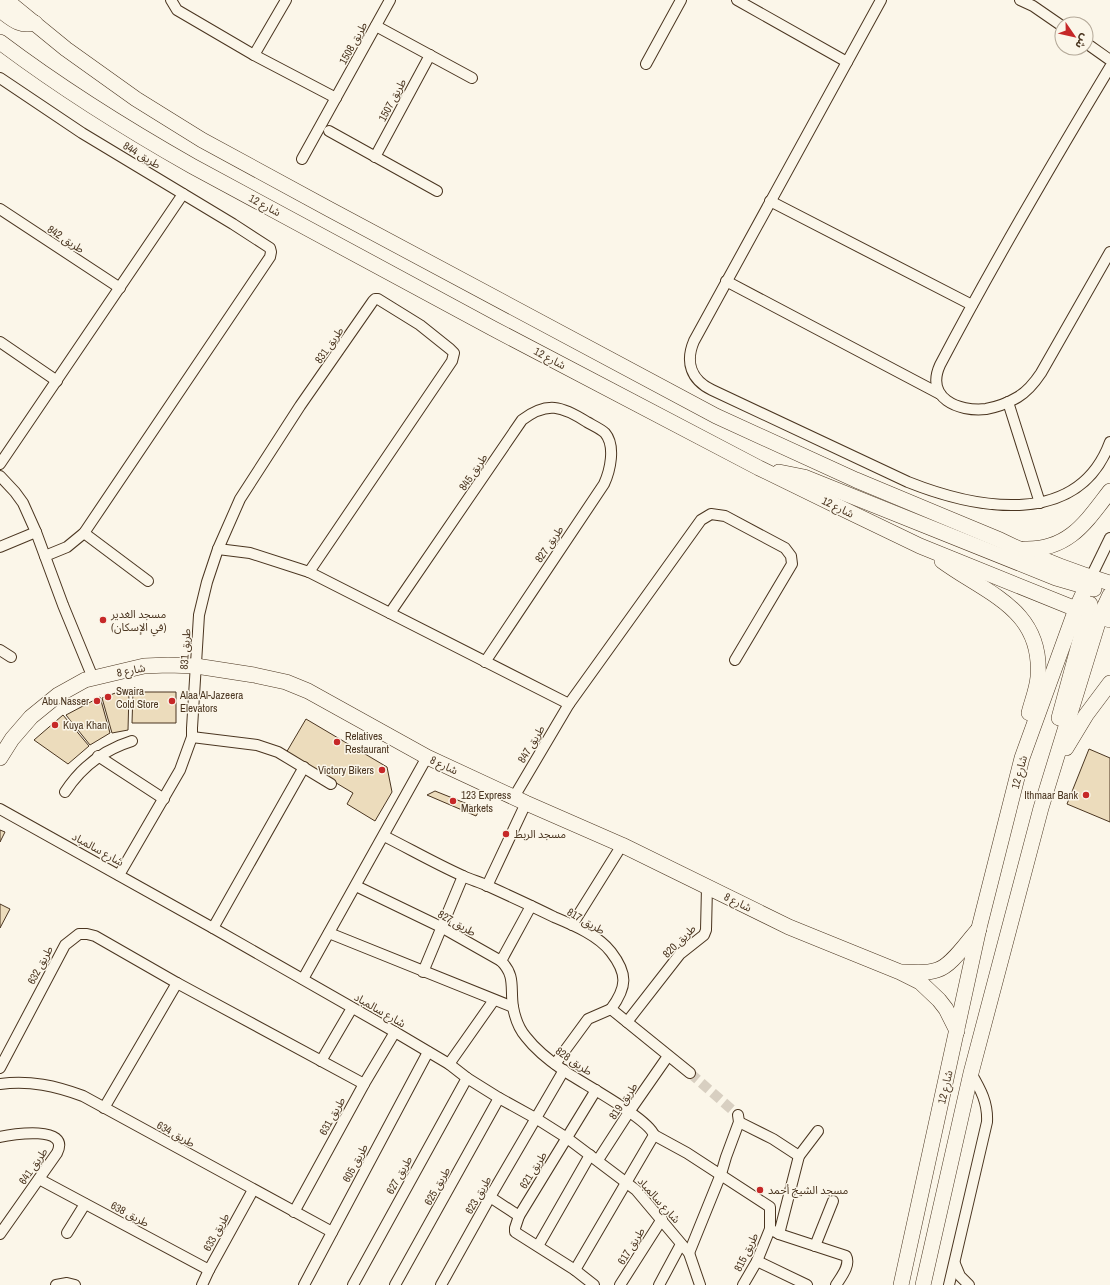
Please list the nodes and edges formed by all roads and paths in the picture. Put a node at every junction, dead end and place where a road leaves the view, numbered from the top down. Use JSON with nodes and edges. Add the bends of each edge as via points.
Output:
{"nodes":[{"id":1,"x":6,"y":0,"type":"edge"},
{"id":2,"x":171,"y":0,"type":"edge"},
{"id":3,"x":286,"y":0,"type":"edge"},
{"id":4,"x":390,"y":0,"type":"edge"},
{"id":5,"x":681,"y":0,"type":"edge"},
{"id":6,"x":737,"y":0,"type":"edge"},
{"id":7,"x":881,"y":0,"type":"edge"},
{"id":8,"x":1020,"y":0,"type":"edge"},
{"id":9,"x":0,"y":10,"type":"edge"},
{"id":10,"x":1054,"y":20,"type":"edge"},
{"id":11,"x":35,"y":24,"type":"junction"},
{"id":12,"x":376,"y":26,"type":"junction"},
{"id":13,"x":0,"y":42,"type":"edge"},
{"id":14,"x":1094,"y":49,"type":"edge"},
{"id":15,"x":254,"y":55,"type":"junction"},
{"id":16,"x":430,"y":55,"type":"junction"},
{"id":17,"x":1110,"y":60,"type":"edge"},
{"id":18,"x":847,"y":62,"type":"junction"},
{"id":19,"x":646,"y":64,"type":"dead end"},
{"id":20,"x":1110,"y":67,"type":"edge"},
{"id":21,"x":0,"y":78,"type":"edge"},
{"id":22,"x":472,"y":78,"type":"dead end"},
{"id":23,"x":336,"y":98,"type":"junction"},
{"id":24,"x":329,"y":131,"type":"dead end"},
{"id":25,"x":375,"y":157,"type":"junction"},
{"id":26,"x":302,"y":159,"type":"dead end"},
{"id":27,"x":437,"y":191,"type":"dead end"},
{"id":28,"x":183,"y":194,"type":"junction"},
{"id":29,"x":770,"y":201,"type":"junction"},
{"id":30,"x":0,"y":209,"type":"edge"},
{"id":31,"x":1110,"y":252,"type":"edge"},
{"id":32,"x":726,"y":281,"type":"junction"},
{"id":33,"x":120,"y":288,"type":"junction"},
{"id":34,"x":972,"y":305,"type":"junction"},
{"id":35,"x":0,"y":342,"type":"edge"},
{"id":36,"x":57,"y":381,"type":"junction"},
{"id":37,"x":940,"y":394,"type":"junction"},
{"id":38,"x":1008,"y":402,"type":"junction"},
{"id":39,"x":605,"y":433,"type":"joint"},
{"id":40,"x":1110,"y":442,"type":"edge"},
{"id":41,"x":0,"y":464,"type":"edge"},
{"id":42,"x":759,"y":468,"type":"junction"},
{"id":43,"x":0,"y":476,"type":"edge"},
{"id":44,"x":1110,"y":491,"type":"edge"},
{"id":45,"x":1040,"y":503,"type":"junction"},
{"id":46,"x":36,"y":532,"type":"junction"},
{"id":47,"x":84,"y":533,"type":"junction"},
{"id":48,"x":1110,"y":538,"type":"edge"},
{"id":49,"x":920,"y":546,"type":"junction"},
{"id":50,"x":0,"y":547,"type":"edge"},
{"id":51,"x":218,"y":549,"type":"junction"},
{"id":52,"x":1019,"y":549,"type":"junction"},
{"id":53,"x":45,"y":556,"type":"junction"},
{"id":54,"x":309,"y":572,"type":"junction"},
{"id":55,"x":148,"y":581,"type":"dead end"},
{"id":56,"x":1110,"y":582,"type":"edge"},
{"id":57,"x":1110,"y":594,"type":"edge"},
{"id":58,"x":1092,"y":601,"type":"edge"},
{"id":59,"x":390,"y":613,"type":"junction"},
{"id":60,"x":0,"y":650,"type":"edge"},
{"id":61,"x":11,"y":657,"type":"dead end"},
{"id":62,"x":735,"y":660,"type":"dead end"},
{"id":63,"x":485,"y":662,"type":"junction"},
{"id":64,"x":196,"y":666,"type":"junction"},
{"id":65,"x":93,"y":678,"type":"junction"},
{"id":66,"x":1110,"y":683,"type":"edge"},
{"id":67,"x":568,"y":704,"type":"junction"},
{"id":68,"x":192,"y":737,"type":"junction"},
{"id":69,"x":132,"y":741,"type":"dead end"},
{"id":70,"x":98,"y":756,"type":"junction"},
{"id":71,"x":427,"y":757,"type":"junction"},
{"id":72,"x":0,"y":758,"type":"edge"},
{"id":73,"x":1022,"y":758,"type":"junction"},
{"id":74,"x":304,"y":767,"type":"junction"},
{"id":75,"x":1050,"y":781,"type":"junction"},
{"id":76,"x":331,"y":784,"type":"dead end"},
{"id":77,"x":65,"y":792,"type":"dead end"},
{"id":78,"x":164,"y":799,"type":"junction"},
{"id":79,"x":520,"y":800,"type":"junction"},
{"id":80,"x":0,"y":809,"type":"edge"},
{"id":81,"x":384,"y":836,"type":"junction"},
{"id":82,"x":622,"y":844,"type":"junction"},
{"id":83,"x":1027,"y":861,"type":"junction"},
{"id":84,"x":119,"y":875,"type":"junction"},
{"id":85,"x":463,"y":876,"type":"junction"},
{"id":86,"x":356,"y":886,"type":"junction"},
{"id":87,"x":487,"y":886,"type":"junction"},
{"id":88,"x":707,"y":886,"type":"junction"},
{"id":89,"x":531,"y":906,"type":"junction"},
{"id":90,"x":572,"y":925,"type":"junction"},
{"id":91,"x":441,"y":927,"type":"junction"},
{"id":92,"x":213,"y":928,"type":"junction"},
{"id":93,"x":979,"y":928,"type":"junction"},
{"id":94,"x":329,"y":933,"type":"junction"},
{"id":95,"x":501,"y":961,"type":"junction"},
{"id":96,"x":423,"y":972,"type":"junction"},
{"id":97,"x":900,"y":972,"type":"junction"},
{"id":98,"x":303,"y":979,"type":"junction"},
{"id":99,"x":177,"y":983,"type":"junction"},
{"id":100,"x":494,"y":1000,"type":"junction"},
{"id":101,"x":513,"y":1007,"type":"junction"},
{"id":102,"x":352,"y":1008,"type":"junction"},
{"id":103,"x":611,"y":1009,"type":"junction"},
{"id":104,"x":627,"y":1022,"type":"junction"},
{"id":105,"x":395,"y":1032,"type":"junction"},
{"id":106,"x":957,"y":1032,"type":"junction"},
{"id":107,"x":428,"y":1052,"type":"junction"},
{"id":108,"x":668,"y":1056,"type":"junction"},
{"id":109,"x":321,"y":1061,"type":"junction"},
{"id":110,"x":449,"y":1064,"type":"junction"},
{"id":111,"x":554,"y":1064,"type":"junction"},
{"id":112,"x":0,"y":1068,"type":"edge"},
{"id":113,"x":564,"y":1070,"type":"junction"},
{"id":114,"x":690,"y":1073,"type":"tunnel mouth"},
{"id":115,"x":972,"y":1074,"type":"junction"},
{"id":116,"x":467,"y":1078,"type":"junction"},
{"id":117,"x":0,"y":1084,"type":"edge"},
{"id":118,"x":364,"y":1084,"type":"junction"},
{"id":119,"x":596,"y":1090,"type":"junction"},
{"id":120,"x":499,"y":1098,"type":"junction"},
{"id":121,"x":104,"y":1108,"type":"junction"},
{"id":122,"x":629,"y":1112,"type":"junction"},
{"id":123,"x":537,"y":1119,"type":"junction"},
{"id":124,"x":818,"y":1131,"type":"dead end"},
{"id":125,"x":654,"y":1135,"type":"junction"},
{"id":126,"x":0,"y":1137,"type":"edge"},
{"id":127,"x":567,"y":1138,"type":"junction"},
{"id":128,"x":799,"y":1156,"type":"junction"},
{"id":129,"x":594,"y":1157,"type":"junction"},
{"id":130,"x":721,"y":1174,"type":"junction"},
{"id":131,"x":39,"y":1179,"type":"junction"},
{"id":132,"x":626,"y":1182,"type":"junction"},
{"id":133,"x":253,"y":1190,"type":"junction"},
{"id":134,"x":490,"y":1197,"type":"junction"},
{"id":135,"x":833,"y":1201,"type":"dead end"},
{"id":136,"x":85,"y":1204,"type":"junction"},
{"id":137,"x":294,"y":1212,"type":"junction"},
{"id":138,"x":519,"y":1216,"type":"junction"},
{"id":139,"x":662,"y":1219,"type":"junction"},
{"id":140,"x":332,"y":1232,"type":"junction"},
{"id":141,"x":774,"y":1232,"type":"junction"},
{"id":142,"x":67,"y":1233,"type":"dead end"},
{"id":143,"x":0,"y":1234,"type":"edge"},
{"id":144,"x":681,"y":1244,"type":"junction"},
{"id":145,"x":538,"y":1246,"type":"junction"},
{"id":146,"x":815,"y":1246,"type":"junction"},
{"id":147,"x":689,"y":1253,"type":"junction"},
{"id":148,"x":757,"y":1261,"type":"junction"},
{"id":149,"x":955,"y":1264,"type":"junction"},
{"id":150,"x":209,"y":1270,"type":"junction"},
{"id":151,"x":575,"y":1270,"type":"junction"},
{"id":152,"x":56,"y":1285,"type":"edge"},
{"id":153,"x":76,"y":1285,"type":"edge"},
{"id":154,"x":202,"y":1285,"type":"edge"},
{"id":155,"x":304,"y":1285,"type":"edge"},
{"id":156,"x":353,"y":1285,"type":"edge"},
{"id":157,"x":395,"y":1285,"type":"edge"},
{"id":158,"x":441,"y":1285,"type":"edge"},
{"id":159,"x":594,"y":1285,"type":"edge"},
{"id":160,"x":620,"y":1285,"type":"edge"},
{"id":161,"x":658,"y":1285,"type":"edge"},
{"id":162,"x":700,"y":1285,"type":"edge"},
{"id":163,"x":742,"y":1285,"type":"edge"},
{"id":164,"x":807,"y":1285,"type":"edge"},
{"id":165,"x":836,"y":1285,"type":"edge"},
{"id":166,"x":901,"y":1285,"type":"edge"},
{"id":167,"x":923,"y":1285,"type":"edge"},
{"id":168,"x":949,"y":1285,"type":"edge"},
{"id":169,"x":969,"y":1285,"type":"edge"}],
"edges":[{"from":1,"to":11,"type":"street"},
{"from":2,"to":15,"type":"street","via":[[177,10]]},
{"from":3,"to":15,"type":"street"},
{"from":4,"to":12,"type":"street","name":"طريق 1508"},
{"from":5,"to":19,"type":"street"},
{"from":6,"to":18,"type":"street"},
{"from":7,"to":18,"type":"street"},
{"from":8,"to":10,"type":"street"},
{"from":9,"to":11,"type":"street","via":[[21,24]]},
{"from":11,"to":52,"type":"street","via":[[136,99],[202,140],[716,416],[856,480]]},
{"from":12,"to":16,"type":"street"},
{"from":12,"to":23,"type":"street","name":"طريق 1508"},
{"from":13,"to":42,"type":"street","name":"شارع 12","via":[[83,101],[142,138],[492,328]]},
{"from":14,"to":17,"type":"street"},
{"from":15,"to":23,"type":"street"},
{"from":16,"to":22,"type":"street"},
{"from":16,"to":25,"type":"street","name":"طريق 1507"},
{"from":18,"to":29,"type":"street"},
{"from":20,"to":34,"type":"street"},
{"from":21,"to":28,"type":"street","name":"طريق 844","via":[[82,133]]},
{"from":23,"to":26,"type":"street","name":"طريق 1508"},
{"from":24,"to":25,"type":"street"},
{"from":25,"to":27,"type":"street"},
{"from":28,"to":33,"type":"street"},
{"from":28,"to":47,"type":"street","name":"طريق 844","via":[[270,248],[270,257]]},
{"from":29,"to":32,"type":"street"},
{"from":29,"to":34,"type":"street"},
{"from":30,"to":33,"type":"street","name":"طريق 842"},
{"from":31,"to":38,"type":"street","via":[[1035,382]]},
{"from":32,"to":37,"type":"street"},
{"from":32,"to":45,"type":"street","via":[[690,350],[691,368],[703,386],[933,492],[986,503]]},
{"from":33,"to":36,"type":"street"},
{"from":34,"to":37,"type":"street","via":[[937,372],[936,380]]},
{"from":35,"to":36,"type":"street"},
{"from":36,"to":41,"type":"street"},
{"from":37,"to":38,"type":"street","via":[[951,404],[962,408],[997,406]]},
{"from":38,"to":45,"type":"street"},
{"from":39,"to":59,"type":"street","name":"طريق 845","via":[[562,408],[536,411],[522,420]]},
{"from":39,"to":63,"type":"street","name":"طريق 827","via":[[611,458],[604,484]]},
{"from":40,"to":45,"type":"street","via":[[1101,462],[1089,477],[1075,489],[1058,498]]},
{"from":42,"to":49,"type":"street","name":"شارع 12"},
{"from":42,"to":58,"type":"street","via":[[804,477],[1056,578]]},
{"from":43,"to":46,"type":"street","via":[[16,492]]},
{"from":44,"to":52,"type":"street","via":[[1080,527],[1065,540],[1037,550]]},
{"from":46,"to":50,"type":"street"},
{"from":46,"to":53,"type":"street"},
{"from":47,"to":53,"type":"street","via":[[67,547]]},
{"from":47,"to":55,"type":"street"},
{"from":48,"to":58,"type":"street","name":"شارع 12"},
{"from":49,"to":58,"type":"street","name":"شارع 12"},
{"from":49,"to":73,"type":"street","via":[[1010,606],[1020,616],[1035,640],[1038,679],[1022,743]]},
{"from":51,"to":54,"type":"street","via":[[250,553]]},
{"from":51,"to":54,"type":"street","name":"طريق 831","via":[[240,499],[295,413],[373,301],[378,299],[420,325],[450,349],[454,353],[452,361]]},
{"from":51,"to":64,"type":"street","name":"طريق 831","via":[[206,582],[199,615]]},
{"from":52,"to":58,"type":"street"},
{"from":53,"to":65,"type":"street"},
{"from":54,"to":59,"type":"street"},
{"from":56,"to":58,"type":"street"},
{"from":57,"to":58,"type":"street"},
{"from":57,"to":58,"type":"street","via":[[1104,588]]},
{"from":58,"to":73,"type":"street","name":"شارع 12"},
{"from":58,"to":75,"type":"street","name":"شارع 12"},
{"from":58,"to":83,"type":"street","via":[[1025,839]]},
{"from":59,"to":63,"type":"street"},
{"from":60,"to":61,"type":"street"},
{"from":62,"to":67,"type":"street","name":"طريق 847","via":[[792,564],[791,556],[785,548],[725,516],[711,514],[701,520]]},
{"from":63,"to":67,"type":"street"},
{"from":64,"to":65,"type":"street","name":"شارع 8","via":[[144,666]]},
{"from":64,"to":68,"type":"street","name":"طريق 831"},
{"from":64,"to":71,"type":"street","name":"شارع 8","via":[[254,675],[308,690]]},
{"from":65,"to":72,"type":"street","name":"شارع 8","via":[[58,695],[31,717],[12,738]]},
{"from":66,"to":75,"type":"street","via":[[1086,714]]},
{"from":67,"to":79,"type":"street","name":"طريق 847"},
{"from":68,"to":74,"type":"street","via":[[257,745],[278,752]]},
{"from":68,"to":78,"type":"street","name":"طريق 831","via":[[180,770]]},
{"from":69,"to":70,"type":"street"},
{"from":70,"to":77,"type":"street","via":[[78,774]]},
{"from":70,"to":78,"type":"street"},
{"from":71,"to":79,"type":"street","name":"شارع 8"},
{"from":71,"to":81,"type":"street"},
{"from":73,"to":93,"type":"street","name":"شارع 12"},
{"from":74,"to":76,"type":"street"},
{"from":74,"to":92,"type":"street"},
{"from":75,"to":83,"type":"street","name":"شارع 12"},
{"from":78,"to":84,"type":"street","name":"طريق 831"},
{"from":79,"to":82,"type":"street","name":"شارع 8"},
{"from":79,"to":87,"type":"street","name":"طريق 847"},
{"from":80,"to":84,"type":"street","name":"شارع سالمباد"},
{"from":81,"to":85,"type":"street","name":"طريق 817"},
{"from":81,"to":86,"type":"street"},
{"from":82,"to":88,"type":"street","name":"شارع 8"},
{"from":82,"to":90,"type":"street"},
{"from":83,"to":115,"type":"street","name":"شارع 12"},
{"from":84,"to":92,"type":"street","name":"شارع سالمباد"},
{"from":85,"to":87,"type":"street","name":"طريق 817"},
{"from":85,"to":91,"type":"street"},
{"from":86,"to":91,"type":"street","name":"طريق 827"},
{"from":86,"to":94,"type":"street"},
{"from":87,"to":89,"type":"street","name":"طريق 817"},
{"from":88,"to":97,"type":"street","name":"شارع 8","via":[[789,927]]},
{"from":88,"to":104,"type":"street","name":"طريق 820","via":[[704,935],[680,954]]},
{"from":89,"to":90,"type":"street","name":"طريق 817"},
{"from":89,"to":95,"type":"street"},
{"from":90,"to":103,"type":"street","name":"طريق 817","via":[[600,941],[618,962],[623,974],[624,987]]},
{"from":91,"to":95,"type":"street","name":"طريق 827"},
{"from":91,"to":96,"type":"street"},
{"from":92,"to":98,"type":"street","name":"شارع سالمباد"},
{"from":93,"to":97,"type":"street","name":"شارع 8","via":[[951,962],[939,970]]},
{"from":93,"to":106,"type":"street","name":"شارع 12"},
{"from":94,"to":96,"type":"street"},
{"from":94,"to":98,"type":"street"},
{"from":95,"to":101,"type":"street","via":[[510,974]]},
{"from":96,"to":100,"type":"street"},
{"from":97,"to":106,"type":"street","name":"شارع 8","via":[[920,982],[939,1000]]},
{"from":98,"to":102,"type":"street","name":"شارع سالمباد"},
{"from":99,"to":109,"type":"street","name":"طريق 632"},
{"from":99,"to":112,"type":"street","name":"طريق 632","via":[[95,936],[79,934],[64,945]]},
{"from":99,"to":121,"type":"street"},
{"from":100,"to":101,"type":"street"},
{"from":100,"to":110,"type":"street"},
{"from":101,"to":111,"type":"street","name":"طريق 828","via":[[517,1024],[526,1037]]},
{"from":102,"to":105,"type":"street","name":"شارع سالمباد"},
{"from":102,"to":109,"type":"street"},
{"from":103,"to":104,"type":"street"},
{"from":103,"to":111,"type":"street","via":[[588,1019]]},
{"from":104,"to":108,"type":"street"},
{"from":105,"to":107,"type":"street","name":"شارع سالمباد"},
{"from":105,"to":118,"type":"street","name":"طريق 631"},
{"from":106,"to":166,"type":"street","name":"شارع 12"},
{"from":107,"to":110,"type":"street","name":"شارع سالمباد"},
{"from":107,"to":140,"type":"street","name":"طريق 605"},
{"from":108,"to":114,"type":"street"},
{"from":108,"to":122,"type":"street","name":"طريق 819"},
{"from":109,"to":118,"type":"street","name":"طريق 632"},
{"from":110,"to":116,"type":"street","name":"شارع سالمباد"},
{"from":111,"to":113,"type":"street","name":"طريق 828"},
{"from":113,"to":119,"type":"street","name":"طريق 828"},
{"from":113,"to":123,"type":"street"},
{"from":115,"to":149,"type":"street","via":[[985,1100],[987,1122]]},
{"from":115,"to":167,"type":"street","name":"شارع 12"},
{"from":116,"to":120,"type":"street","name":"شارع سالمباد"},
{"from":116,"to":156,"type":"street","name":"طريق 627"},
{"from":117,"to":121,"type":"street","name":"طريق 634","via":[[14,1082],[61,1088],[83,1096]]},
{"from":118,"to":137,"type":"street","name":"طريق 631"},
{"from":119,"to":122,"type":"street","name":"طريق 828"},
{"from":119,"to":127,"type":"street"},
{"from":120,"to":123,"type":"street","name":"شارع سالمباد"},
{"from":120,"to":157,"type":"street","name":"طريق 625"},
{"from":121,"to":133,"type":"street","name":"طريق 634"},
{"from":122,"to":125,"type":"street","name":"طريق 828","via":[[652,1130]]},
{"from":122,"to":129,"type":"street","name":"طريق 819"},
{"from":123,"to":127,"type":"street","name":"شارع سالمباد"},
{"from":123,"to":134,"type":"street","name":"طريق 623"},
{"from":124,"to":128,"type":"street"},
{"from":125,"to":130,"type":"street","name":"طريق 828"},
{"from":125,"to":132,"type":"street"},
{"from":126,"to":131,"type":"street","name":"طريق 641","via":[[30,1132],[58,1140],[57,1153]]},
{"from":127,"to":129,"type":"street","name":"شارع سالمباد"},
{"from":127,"to":138,"type":"street","name":"طريق 621"},
{"from":128,"to":130,"type":"street","via":[[739,1118]]},
{"from":128,"to":141,"type":"street"},
{"from":129,"to":132,"type":"street","name":"شارع سالمباد"},
{"from":129,"to":145,"type":"street","name":"طريق 819"},
{"from":130,"to":141,"type":"street","name":"طريق 828","via":[[769,1205]]},
{"from":130,"to":147,"type":"street"},
{"from":131,"to":136,"type":"street","name":"طريق 638"},
{"from":131,"to":143,"type":"street","name":"طريق 641"},
{"from":132,"to":139,"type":"street","name":"شارع سالمباد"},
{"from":132,"to":151,"type":"street"},
{"from":133,"to":137,"type":"street","name":"طريق 634"},
{"from":133,"to":150,"type":"street","name":"طريق 633"},
{"from":134,"to":138,"type":"street"},
{"from":134,"to":158,"type":"street","name":"طريق 623"},
{"from":135,"to":146,"type":"street"},
{"from":136,"to":142,"type":"street"},
{"from":136,"to":150,"type":"street","name":"طريق 638"},
{"from":137,"to":140,"type":"street","name":"طريق 634"},
{"from":138,"to":145,"type":"street","name":"طريق 621","via":[[516,1232]]},
{"from":139,"to":144,"type":"street","name":"شارع سالمباد"},
{"from":139,"to":160,"type":"street","name":"طريق 617"},
{"from":140,"to":155,"type":"street","name":"طريق 605"},
{"from":141,"to":146,"type":"street"},
{"from":141,"to":148,"type":"street","name":"طريق 815"},
{"from":144,"to":147,"type":"street","name":"شارع سالمباد"},
{"from":144,"to":161,"type":"street"},
{"from":145,"to":151,"type":"street"},
{"from":146,"to":165,"type":"street","via":[[846,1256],[848,1264]]},
{"from":147,"to":162,"type":"street","name":"شارع سالمباد"},
{"from":148,"to":163,"type":"street","name":"طريق 815"},
{"from":148,"to":164,"type":"street"},
{"from":149,"to":168,"type":"street"},
{"from":149,"to":169,"type":"street","via":[[960,1276]]},
{"from":150,"to":154,"type":"street","name":"طريق 633"},
{"from":151,"to":159,"type":"street"},
{"from":152,"to":153,"type":"street"}]}
